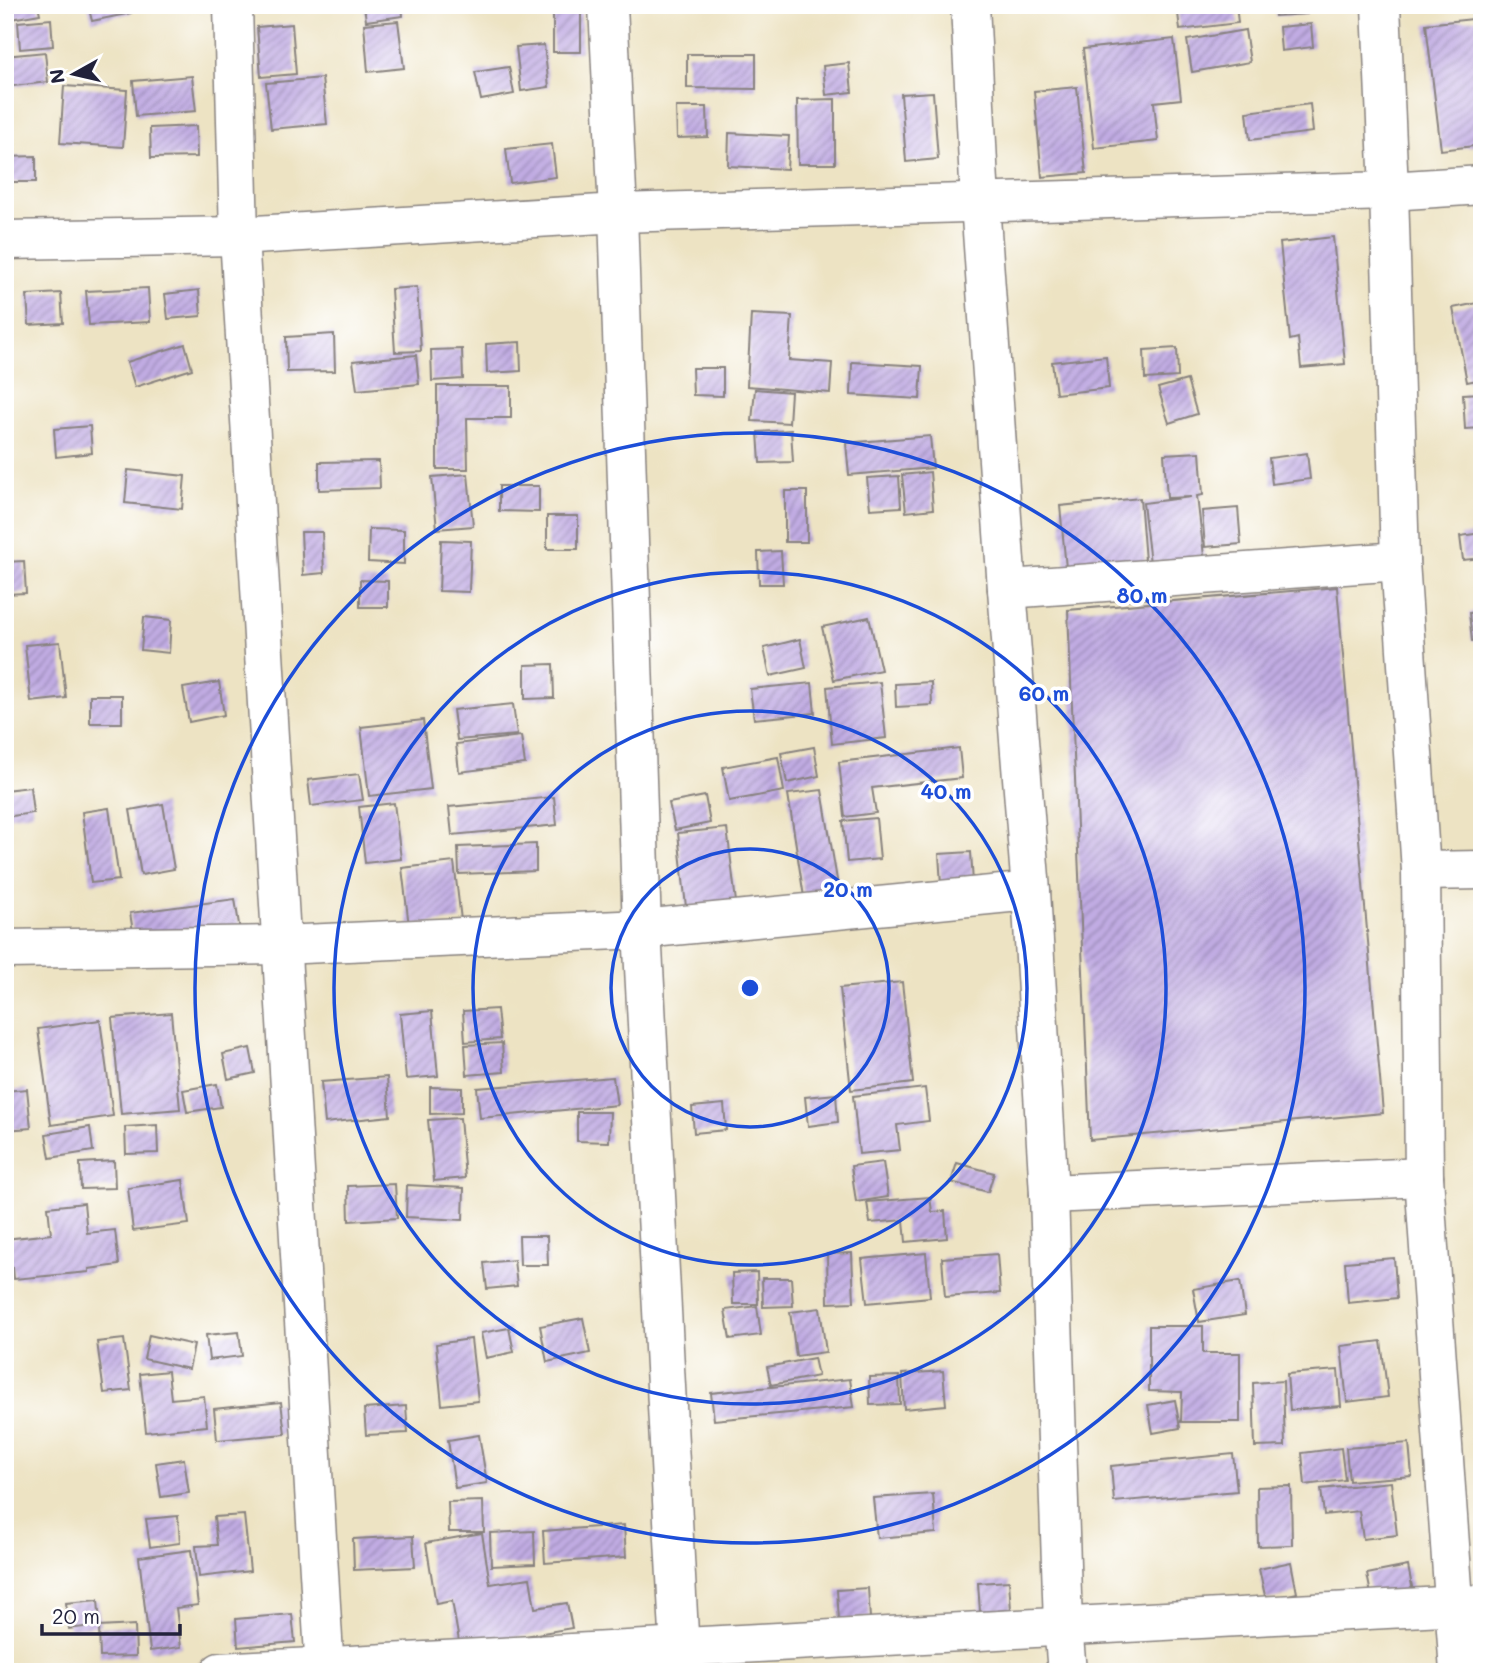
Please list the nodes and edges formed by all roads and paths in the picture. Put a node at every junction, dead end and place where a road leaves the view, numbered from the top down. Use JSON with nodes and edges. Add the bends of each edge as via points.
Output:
{"nodes":[{"id":1,"x":233,"y":5,"type":"edge"},
{"id":2,"x":608,"y":5,"type":"edge"},
{"id":3,"x":970,"y":5,"type":"edge"},
{"id":4,"x":1381,"y":5,"type":"edge"},
{"id":5,"x":1482,"y":185,"type":"edge"},
{"id":6,"x":1389,"y":191,"type":"junction"},
{"id":7,"x":980,"y":203,"type":"junction"},
{"id":8,"x":618,"y":213,"type":"junction"},
{"id":9,"x":239,"y":236,"type":"junction"},
{"id":10,"x":5,"y":240,"type":"edge"},
{"id":11,"x":1400,"y":561,"type":"junction"},
{"id":12,"x":1007,"y":589,"type":"junction"},
{"id":13,"x":1482,"y":870,"type":"edge"},
{"id":14,"x":1422,"y":872,"type":"junction"},
{"id":15,"x":1031,"y":891,"type":"junction"},
{"id":16,"x":642,"y":929,"type":"junction"},
{"id":17,"x":280,"y":945,"type":"junction"},
{"id":18,"x":5,"y":949,"type":"edge"},
{"id":19,"x":1424,"y":1177,"type":"junction"},
{"id":20,"x":1049,"y":1194,"type":"junction"},
{"id":21,"x":1468,"y":1605,"type":"edge"},
{"id":22,"x":1063,"y":1626,"type":"junction"},
{"id":23,"x":680,"y":1659,"type":"edge"},
{"id":24,"x":325,"y":1669,"type":"edge"},
{"id":25,"x":220,"y":1672,"type":"edge"},
{"id":26,"x":1067,"y":1672,"type":"edge"},
{"id":27,"x":1459,"y":1672,"type":"edge"}],
"edges":[{"from":1,"to":9,"type":"street"},
{"from":2,"to":8,"type":"street"},
{"from":3,"to":7,"type":"street"},
{"from":4,"to":6,"type":"street"},
{"from":5,"to":6,"type":"street"},
{"from":6,"to":7,"type":"street"},
{"from":6,"to":11,"type":"street"},
{"from":7,"to":8,"type":"street"},
{"from":7,"to":12,"type":"street"},
{"from":8,"to":9,"type":"street"},
{"from":8,"to":16,"type":"street"},
{"from":9,"to":10,"type":"street"},
{"from":9,"to":17,"type":"street"},
{"from":11,"to":12,"type":"street"},
{"from":11,"to":14,"type":"street"},
{"from":12,"to":15,"type":"street"},
{"from":13,"to":14,"type":"street"},
{"from":14,"to":19,"type":"street"},
{"from":15,"to":16,"type":"street"},
{"from":15,"to":20,"type":"street"},
{"from":16,"to":17,"type":"street"},
{"from":16,"to":23,"type":"street"},
{"from":17,"to":18,"type":"street"},
{"from":17,"to":24,"type":"street"},
{"from":19,"to":20,"type":"street"},
{"from":19,"to":21,"type":"street"},
{"from":20,"to":22,"type":"street"},
{"from":21,"to":22,"type":"street"},
{"from":21,"to":27,"type":"street"},
{"from":22,"to":23,"type":"street"},
{"from":22,"to":26,"type":"street"},
{"from":23,"to":24,"type":"street"},
{"from":24,"to":25,"type":"street"}]}
